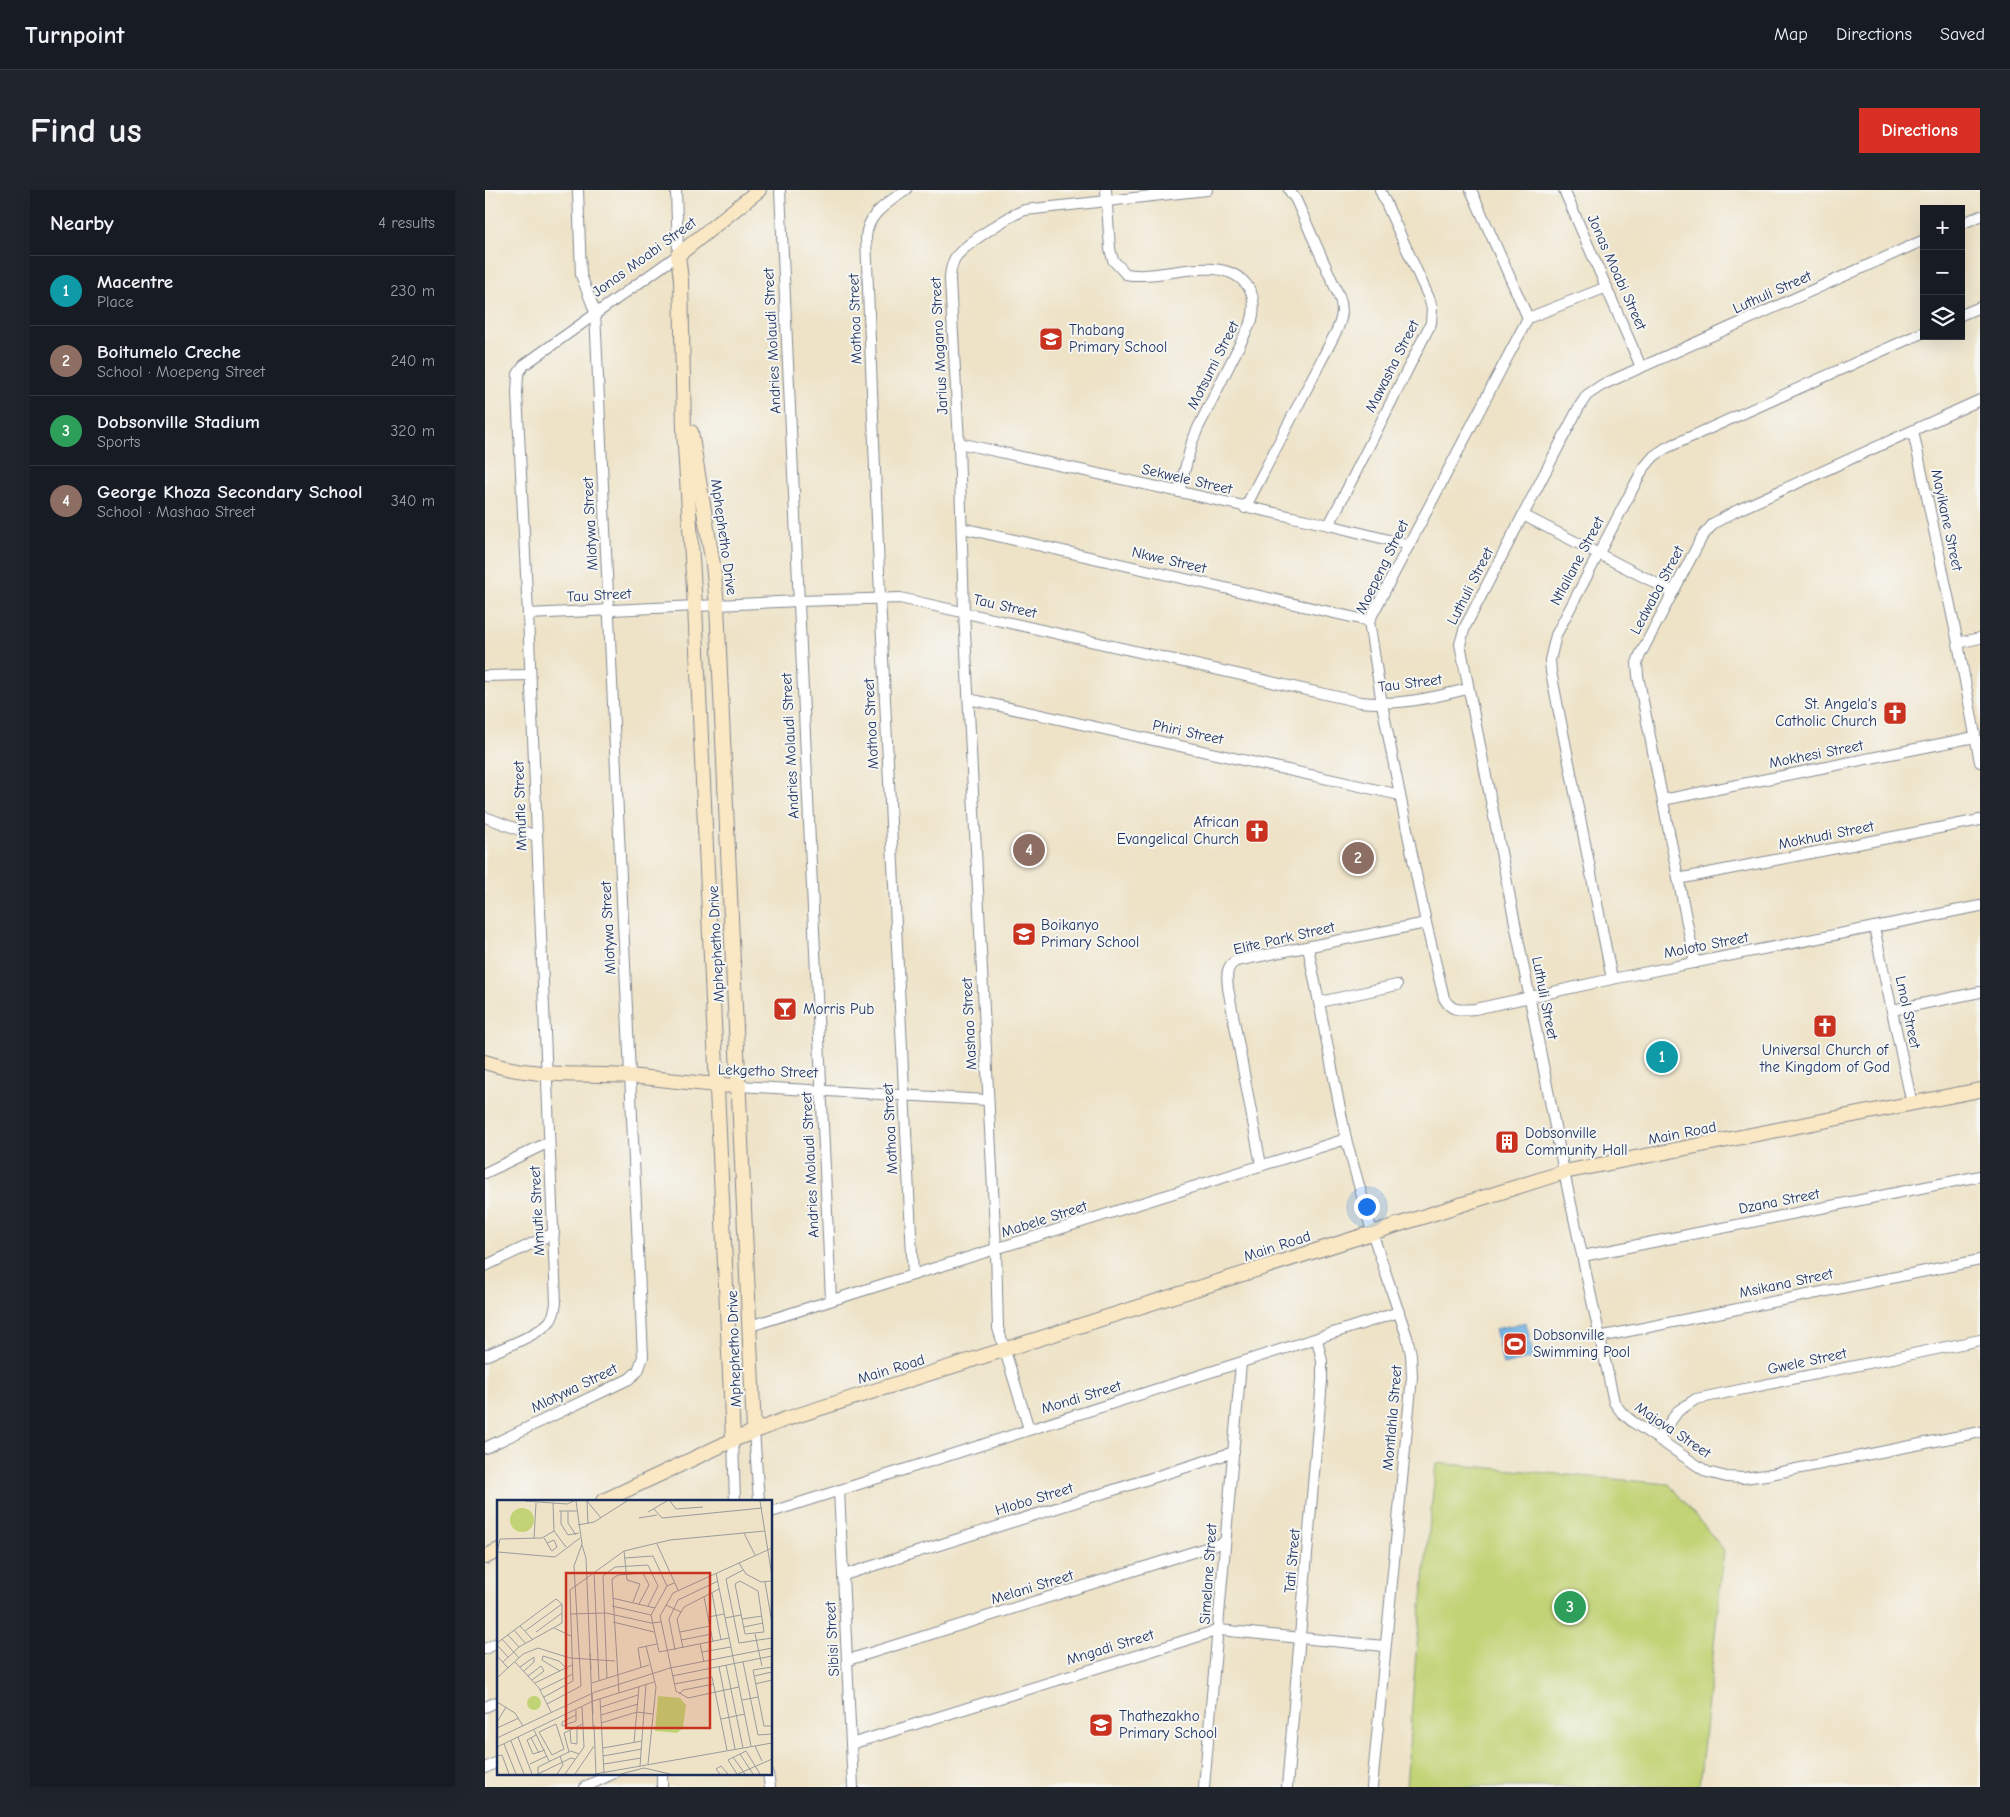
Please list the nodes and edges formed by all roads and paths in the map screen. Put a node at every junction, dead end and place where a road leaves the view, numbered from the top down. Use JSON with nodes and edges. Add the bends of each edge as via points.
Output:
{"nodes":[{"id":1,"x":578,"y":190,"type":"edge"},
{"id":2,"x":676,"y":190,"type":"edge"},
{"id":3,"x":759,"y":190,"type":"edge"},
{"id":4,"x":779,"y":190,"type":"edge"},
{"id":5,"x":906,"y":190,"type":"edge"},
{"id":6,"x":1106,"y":190,"type":"edge"},
{"id":7,"x":1207,"y":190,"type":"edge"},
{"id":8,"x":1289,"y":190,"type":"edge"},
{"id":9,"x":1380,"y":190,"type":"edge"},
{"id":10,"x":1471,"y":190,"type":"edge"},
{"id":11,"x":1563,"y":190,"type":"edge"},
{"id":12,"x":1107,"y":201,"type":"junction"},
{"id":13,"x":1980,"y":216,"type":"edge"},
{"id":14,"x":1965,"y":222,"type":"edge"},
{"id":15,"x":1920,"y":242,"type":"edge"},
{"id":16,"x":678,"y":255,"type":"junction"},
{"id":17,"x":1607,"y":287,"type":"junction"},
{"id":18,"x":1980,"y":307,"type":"edge"},
{"id":19,"x":595,"y":312,"type":"junction"},
{"id":20,"x":1965,"y":313,"type":"edge"},
{"id":21,"x":1528,"y":318,"type":"junction"},
{"id":22,"x":1920,"y":334,"type":"edge"},
{"id":23,"x":1641,"y":367,"type":"junction"},
{"id":24,"x":684,"y":388,"type":"junction"},
{"id":25,"x":1980,"y":400,"type":"edge"},
{"id":26,"x":1913,"y":431,"type":"junction"},
{"id":27,"x":959,"y":443,"type":"junction"},
{"id":28,"x":1179,"y":492,"type":"junction"},
{"id":29,"x":1245,"y":508,"type":"junction"},
{"id":30,"x":1523,"y":515,"type":"junction"},
{"id":31,"x":1329,"y":525,"type":"junction"},
{"id":32,"x":962,"y":528,"type":"junction"},
{"id":33,"x":1409,"y":545,"type":"junction"},
{"id":34,"x":1598,"y":555,"type":"junction"},
{"id":35,"x":1673,"y":592,"type":"junction"},
{"id":36,"x":880,"y":598,"type":"junction"},
{"id":37,"x":799,"y":601,"type":"junction"},
{"id":38,"x":717,"y":605,"type":"junction"},
{"id":39,"x":695,"y":606,"type":"junction"},
{"id":40,"x":609,"y":610,"type":"junction"},
{"id":41,"x":964,"y":612,"type":"junction"},
{"id":42,"x":528,"y":614,"type":"junction"},
{"id":43,"x":1369,"y":621,"type":"junction"},
{"id":44,"x":1980,"y":638,"type":"edge"},
{"id":45,"x":1958,"y":643,"type":"junction"},
{"id":46,"x":530,"y":675,"type":"junction"},
{"id":47,"x":485,"y":676,"type":"edge"},
{"id":48,"x":1467,"y":689,"type":"junction"},
{"id":49,"x":969,"y":699,"type":"junction"},
{"id":50,"x":1382,"y":704,"type":"junction"},
{"id":51,"x":1975,"y":737,"type":"junction"},
{"id":52,"x":1980,"y":762,"type":"edge"},
{"id":53,"x":1400,"y":795,"type":"junction"},
{"id":54,"x":1663,"y":800,"type":"junction"},
{"id":55,"x":485,"y":817,"type":"edge"},
{"id":56,"x":1980,"y":820,"type":"edge"},
{"id":57,"x":536,"y":836,"type":"junction"},
{"id":58,"x":1678,"y":880,"type":"junction"},
{"id":59,"x":1980,"y":906,"type":"edge"},
{"id":60,"x":1426,"y":923,"type":"junction"},
{"id":61,"x":1874,"y":927,"type":"junction"},
{"id":62,"x":1308,"y":947,"type":"junction"},
{"id":63,"x":1695,"y":963,"type":"junction"},
{"id":64,"x":1612,"y":979,"type":"junction"},
{"id":65,"x":1397,"y":985,"type":"dead end"},
{"id":66,"x":1980,"y":992,"type":"edge"},
{"id":67,"x":1530,"y":997,"type":"junction"},
{"id":68,"x":1444,"y":998,"type":"joint"},
{"id":69,"x":1320,"y":1002,"type":"junction"},
{"id":70,"x":1892,"y":1010,"type":"junction"},
{"id":71,"x":485,"y":1062,"type":"edge"},
{"id":72,"x":547,"y":1074,"type":"junction"},
{"id":73,"x":630,"y":1076,"type":"junction"},
{"id":74,"x":716,"y":1086,"type":"junction"},
{"id":75,"x":739,"y":1086,"type":"junction"},
{"id":76,"x":821,"y":1090,"type":"junction"},
{"id":77,"x":1980,"y":1090,"type":"edge"},
{"id":78,"x":904,"y":1096,"type":"junction"},
{"id":79,"x":987,"y":1100,"type":"junction"},
{"id":80,"x":1912,"y":1104,"type":"junction"},
{"id":81,"x":1346,"y":1139,"type":"junction"},
{"id":82,"x":549,"y":1142,"type":"junction"},
{"id":83,"x":1261,"y":1165,"type":"junction"},
{"id":84,"x":486,"y":1168,"type":"edge"},
{"id":85,"x":1565,"y":1172,"type":"junction"},
{"id":86,"x":1980,"y":1176,"type":"edge"},
{"id":87,"x":1372,"y":1232,"type":"junction"},
{"id":88,"x":554,"y":1233,"type":"junction"},
{"id":89,"x":996,"y":1250,"type":"junction"},
{"id":90,"x":1583,"y":1256,"type":"junction"},
{"id":91,"x":1980,"y":1260,"type":"edge"},
{"id":92,"x":485,"y":1266,"type":"edge"},
{"id":93,"x":913,"y":1274,"type":"junction"},
{"id":94,"x":831,"y":1300,"type":"junction"},
{"id":95,"x":1399,"y":1312,"type":"junction"},
{"id":96,"x":750,"y":1326,"type":"junction"},
{"id":97,"x":1599,"y":1337,"type":"junction"},
{"id":98,"x":1317,"y":1338,"type":"junction"},
{"id":99,"x":1980,"y":1340,"type":"edge"},
{"id":100,"x":1005,"y":1350,"type":"junction"},
{"id":101,"x":485,"y":1356,"type":"edge"},
{"id":102,"x":1241,"y":1362,"type":"junction"},
{"id":103,"x":1029,"y":1429,"type":"junction"},
{"id":104,"x":754,"y":1431,"type":"junction"},
{"id":105,"x":1980,"y":1432,"type":"edge"},
{"id":106,"x":1658,"y":1439,"type":"junction"},
{"id":107,"x":733,"y":1440,"type":"junction"},
{"id":108,"x":485,"y":1448,"type":"edge"},
{"id":109,"x":1234,"y":1452,"type":"junction"},
{"id":110,"x":839,"y":1490,"type":"junction"},
{"id":111,"x":605,"y":1500,"type":"edge"},
{"id":112,"x":735,"y":1500,"type":"edge"},
{"id":113,"x":759,"y":1500,"type":"edge"},
{"id":114,"x":773,"y":1511,"type":"edge"},
{"id":115,"x":1225,"y":1542,"type":"junction"},
{"id":116,"x":497,"y":1551,"type":"edge"},
{"id":117,"x":485,"y":1557,"type":"edge"},
{"id":118,"x":844,"y":1575,"type":"junction"},
{"id":119,"x":1219,"y":1630,"type":"junction"},
{"id":120,"x":1301,"y":1638,"type":"junction"},
{"id":121,"x":497,"y":1643,"type":"edge"},
{"id":122,"x":1384,"y":1646,"type":"junction"},
{"id":123,"x":485,"y":1649,"type":"edge"},
{"id":124,"x":848,"y":1660,"type":"junction"},
{"id":125,"x":497,"y":1702,"type":"edge"},
{"id":126,"x":485,"y":1708,"type":"edge"},
{"id":127,"x":851,"y":1744,"type":"junction"},
{"id":128,"x":497,"y":1762,"type":"edge"},
{"id":129,"x":485,"y":1768,"type":"edge"},
{"id":130,"x":612,"y":1774,"type":"edge"},
{"id":131,"x":662,"y":1774,"type":"edge"},
{"id":132,"x":591,"y":1786,"type":"edge"},
{"id":133,"x":662,"y":1787,"type":"edge"},
{"id":134,"x":853,"y":1787,"type":"edge"},
{"id":135,"x":1204,"y":1787,"type":"edge"},
{"id":136,"x":1287,"y":1787,"type":"edge"},
{"id":137,"x":1372,"y":1787,"type":"edge"}],
"edges":[{"from":1,"to":19,"type":"street","name":"Mlotywa Street","via":[[581,275]]},
{"from":2,"to":16,"type":"street"},
{"from":3,"to":16,"type":"street","name":"Jonas Moabi Street"},
{"from":4,"to":37,"type":"street","name":"Andries Molaudi Street"},
{"from":5,"to":36,"type":"street","name":"Mothoa Street","via":[[871,218],[866,237]]},
{"from":6,"to":12,"type":"street","name":"Motsumi Street"},
{"from":7,"to":12,"type":"street","name":"Jarius Magano Street"},
{"from":8,"to":29,"type":"street","via":[[1339,296],[1342,314],[1337,330]]},
{"from":9,"to":31,"type":"street","name":"Mawasha Street","via":[[1429,298],[1432,317]]},
{"from":10,"to":21,"type":"street"},
{"from":11,"to":17,"type":"street","name":"Jonas Moabi Street"},
{"from":12,"to":27,"type":"street","name":"Jarius Magano Street","via":[[1017,212],[954,260],[950,280]]},
{"from":12,"to":28,"type":"street","name":"Motsumi Street","via":[[1110,249],[1113,260],[1126,274],[1226,270],[1243,281],[1253,297],[1252,320],[1192,442]]},
{"from":13,"to":14,"type":"street"},
{"from":15,"to":23,"type":"street","name":"Luthuli Street"},
{"from":16,"to":19,"type":"street","name":"Jonas Moabi Street"},
{"from":16,"to":24,"type":"street","name":"Mphephetho Drive"},
{"from":17,"to":21,"type":"street"},
{"from":17,"to":23,"type":"street","name":"Jonas Moabi Street"},
{"from":18,"to":20,"type":"street"},
{"from":19,"to":40,"type":"street","name":"Mlotywa Street"},
{"from":19,"to":42,"type":"street","name":"Mmutle Street","via":[[523,365],[518,374]]},
{"from":21,"to":33,"type":"street","name":"Moepeng Street"},
{"from":22,"to":34,"type":"street","name":"Ntlailane Street","via":[[1654,456],[1643,469]]},
{"from":23,"to":30,"type":"street","name":"Luthuli Street","via":[[1587,395]]},
{"from":24,"to":38,"type":"street","name":"Mphephetho Drive"},
{"from":24,"to":39,"type":"street","name":"Mphephetho Drive"},
{"from":25,"to":26,"type":"street","name":"Ledwaba Street"},
{"from":26,"to":35,"type":"street","name":"Ledwaba Street","via":[[1720,518],[1702,537]]},
{"from":26,"to":45,"type":"street","name":"Mayikane Street"},
{"from":27,"to":28,"type":"street","name":"Sekwele Street"},
{"from":27,"to":32,"type":"street","name":"Jarius Magano Street"},
{"from":28,"to":29,"type":"street","name":"Sekwele Street"},
{"from":29,"to":31,"type":"street","name":"Sekwele Street"},
{"from":30,"to":34,"type":"street"},
{"from":30,"to":48,"type":"street","name":"Luthuli Street","via":[[1461,636]]},
{"from":31,"to":33,"type":"street","name":"Sekwele Street"},
{"from":32,"to":41,"type":"street","name":"Jarius Magano Street"},
{"from":32,"to":43,"type":"street","name":"Nkwe Street"},
{"from":33,"to":43,"type":"street","name":"Moepeng Street"},
{"from":34,"to":35,"type":"street"},
{"from":34,"to":64,"type":"street","name":"Ntlailane Street","via":[[1555,635],[1550,660]]},
{"from":35,"to":54,"type":"street","name":"Ledwaba Street","via":[[1637,663]]},
{"from":36,"to":37,"type":"street","name":"Tau Street"},
{"from":36,"to":41,"type":"street","name":"Tau Street","via":[[900,598]]},
{"from":36,"to":78,"type":"street","name":"Mothoa Street"},
{"from":37,"to":38,"type":"street","name":"Tau Street"},
{"from":37,"to":76,"type":"street","name":"Andries Molaudi Street"},
{"from":38,"to":39,"type":"street","name":"Tau Street"},
{"from":38,"to":75,"type":"street","name":"Mphephetho Drive"},
{"from":39,"to":40,"type":"street","name":"Tau Street"},
{"from":39,"to":74,"type":"street","name":"Mphephetho Drive"},
{"from":40,"to":42,"type":"street","name":"Tau Street"},
{"from":40,"to":73,"type":"street","name":"Mlotywa Street"},
{"from":41,"to":49,"type":"street","name":"Mashao Street"},
{"from":41,"to":50,"type":"street","name":"Tau Street","via":[[1360,702]]},
{"from":42,"to":46,"type":"street","name":"Mmutle Street"},
{"from":43,"to":50,"type":"street","name":"Moepeng Street"},
{"from":44,"to":45,"type":"street"},
{"from":45,"to":51,"type":"street","name":"Mayikane Street"},
{"from":46,"to":47,"type":"street"},
{"from":46,"to":57,"type":"street","name":"Mmutle Street"},
{"from":48,"to":50,"type":"street","name":"Tau Street","via":[[1433,698]]},
{"from":48,"to":67,"type":"street","name":"Luthuli Street"},
{"from":49,"to":53,"type":"street","name":"Phiri Street"},
{"from":49,"to":79,"type":"street","name":"Mashao Street"},
{"from":50,"to":53,"type":"street","name":"Moepeng Street"},
{"from":51,"to":52,"type":"street","name":"Mayikane Street"},
{"from":51,"to":54,"type":"street","name":"Mokhesi Street"},
{"from":53,"to":60,"type":"street","name":"Moepeng Street"},
{"from":54,"to":58,"type":"street","name":"Ledwaba Street"},
{"from":55,"to":57,"type":"street"},
{"from":56,"to":58,"type":"street","name":"Mokhudi Street"},
{"from":57,"to":72,"type":"street","name":"Mmutle Street"},
{"from":58,"to":63,"type":"street","name":"Ledwaba Street"},
{"from":59,"to":61,"type":"street","name":"Moloto Street"},
{"from":60,"to":62,"type":"street","name":"Elite Park Street"},
{"from":60,"to":68,"type":"street","name":"Moepeng Street"},
{"from":61,"to":63,"type":"street","name":"Moloto Street"},
{"from":61,"to":70,"type":"street","name":"Lmol Street"},
{"from":62,"to":69,"type":"street","name":"Montlahla Street"},
{"from":62,"to":83,"type":"street","name":"Elite Park Street","via":[[1236,962],[1231,964],[1227,976]]},
{"from":63,"to":64,"type":"street","name":"Moloto Street"},
{"from":64,"to":67,"type":"street","name":"Moloto Street"},
{"from":65,"to":69,"type":"street"},
{"from":66,"to":70,"type":"street"},
{"from":67,"to":68,"type":"street","name":"Moloto Street","via":[[1459,1010],[1447,1004]]},
{"from":67,"to":85,"type":"street","name":"Luthuli Street"},
{"from":69,"to":81,"type":"street","name":"Montlahla Street"},
{"from":70,"to":80,"type":"street","name":"Lmol Street"},
{"from":71,"to":72,"type":"street","name":"Lekgetho Street"},
{"from":72,"to":73,"type":"street","name":"Lekgetho Street"},
{"from":72,"to":82,"type":"street","name":"Mmutle Street"},
{"from":73,"to":74,"type":"street","name":"Lekgetho Street"},
{"from":73,"to":108,"type":"street","name":"Mlotywa Street","via":[[643,1352],[640,1367],[620,1383]]},
{"from":74,"to":75,"type":"street","name":"Lekgetho Street"},
{"from":74,"to":107,"type":"street","name":"Mphephetho Drive"},
{"from":75,"to":76,"type":"street","name":"Lekgetho Street"},
{"from":75,"to":96,"type":"street","name":"Mphephetho Drive"},
{"from":76,"to":78,"type":"street","name":"Lekgetho Street"},
{"from":76,"to":94,"type":"street","name":"Andries Molaudi Street"},
{"from":77,"to":80,"type":"street","name":"Main Road"},
{"from":78,"to":79,"type":"street","name":"Lekgetho Street"},
{"from":78,"to":93,"type":"street","name":"Mothoa Street"},
{"from":79,"to":89,"type":"street","name":"Mashao Street"},
{"from":80,"to":85,"type":"street","name":"Main Road"},
{"from":81,"to":83,"type":"street","name":"Mabele Street"},
{"from":81,"to":87,"type":"street","name":"Montlahla Street"},
{"from":82,"to":84,"type":"street"},
{"from":82,"to":88,"type":"street","name":"Mmutle Street"},
{"from":83,"to":89,"type":"street","name":"Mabele Street"},
{"from":85,"to":87,"type":"street","name":"Main Road"},
{"from":85,"to":90,"type":"street","name":"Majova Street"},
{"from":86,"to":90,"type":"street","name":"Dzana Street"},
{"from":87,"to":95,"type":"street","name":"Montlahla Street"},
{"from":87,"to":100,"type":"street","name":"Main Road"},
{"from":88,"to":92,"type":"street"},
{"from":88,"to":101,"type":"street","name":"Mmutle Street","via":[[555,1310],[551,1320],[539,1330]]},
{"from":89,"to":93,"type":"street","name":"Mabele Street"},
{"from":89,"to":100,"type":"street","name":"Mashao Street","via":[[998,1328]]},
{"from":90,"to":97,"type":"street","name":"Majova Street"},
{"from":91,"to":97,"type":"street","name":"Msikana Street"},
{"from":93,"to":94,"type":"street","name":"Mabele Street"},
{"from":94,"to":96,"type":"street","name":"Mabele Street"},
{"from":95,"to":98,"type":"street","name":"Mondi Street"},
{"from":95,"to":122,"type":"street","name":"Montlahla Street","via":[[1411,1354],[1412,1377]]},
{"from":96,"to":104,"type":"street","name":"Mphephetho Drive"},
{"from":97,"to":106,"type":"street","name":"Majova Street","via":[[1613,1402],[1621,1413]]},
{"from":98,"to":102,"type":"street","name":"Mondi Street"},
{"from":98,"to":120,"type":"street","name":"Tati Street","via":[[1323,1361],[1323,1380]]},
{"from":99,"to":106,"type":"street","name":"Gwele Street","via":[[1696,1399],[1678,1411]]},
{"from":100,"to":103,"type":"street","name":"Mashao Street"},
{"from":100,"to":104,"type":"street","name":"Main Road"},
{"from":102,"to":103,"type":"street","name":"Mondi Street"},
{"from":102,"to":109,"type":"street","name":"Simelane Street"},
{"from":103,"to":110,"type":"street","name":"Mondi Street"},
{"from":104,"to":107,"type":"street","name":"Main Road"},
{"from":104,"to":113,"type":"street","name":"Mphephetho Drive"},
{"from":105,"to":106,"type":"street","name":"Majova Street","via":[[1743,1478],[1707,1472]]},
{"from":107,"to":111,"type":"street","name":"Main Road"},
{"from":107,"to":112,"type":"street","name":"Mphephetho Drive"},
{"from":109,"to":115,"type":"street","name":"Simelane Street"},
{"from":109,"to":118,"type":"street","name":"Hlobo Street"},
{"from":110,"to":114,"type":"street","name":"Mondi Street"},
{"from":110,"to":118,"type":"street","name":"Sibisi Street"},
{"from":115,"to":119,"type":"street","name":"Simelane Street"},
{"from":115,"to":124,"type":"street","name":"Melani Street"},
{"from":116,"to":117,"type":"street"},
{"from":118,"to":124,"type":"street","name":"Sibisi Street"},
{"from":119,"to":120,"type":"street","name":"Mngadi Street"},
{"from":119,"to":127,"type":"street","name":"Mngadi Street"},
{"from":119,"to":135,"type":"street","name":"Simelane Street"},
{"from":120,"to":122,"type":"street","name":"Mngadi Street"},
{"from":120,"to":136,"type":"street","name":"Tati Street"},
{"from":121,"to":123,"type":"street"},
{"from":122,"to":137,"type":"street","name":"Montlahla Street"},
{"from":124,"to":127,"type":"street","name":"Sibisi Street"},
{"from":125,"to":126,"type":"street"},
{"from":127,"to":134,"type":"street","name":"Sibisi Street"},
{"from":128,"to":129,"type":"street"},
{"from":130,"to":132,"type":"street"},
{"from":131,"to":133,"type":"street"}]}
